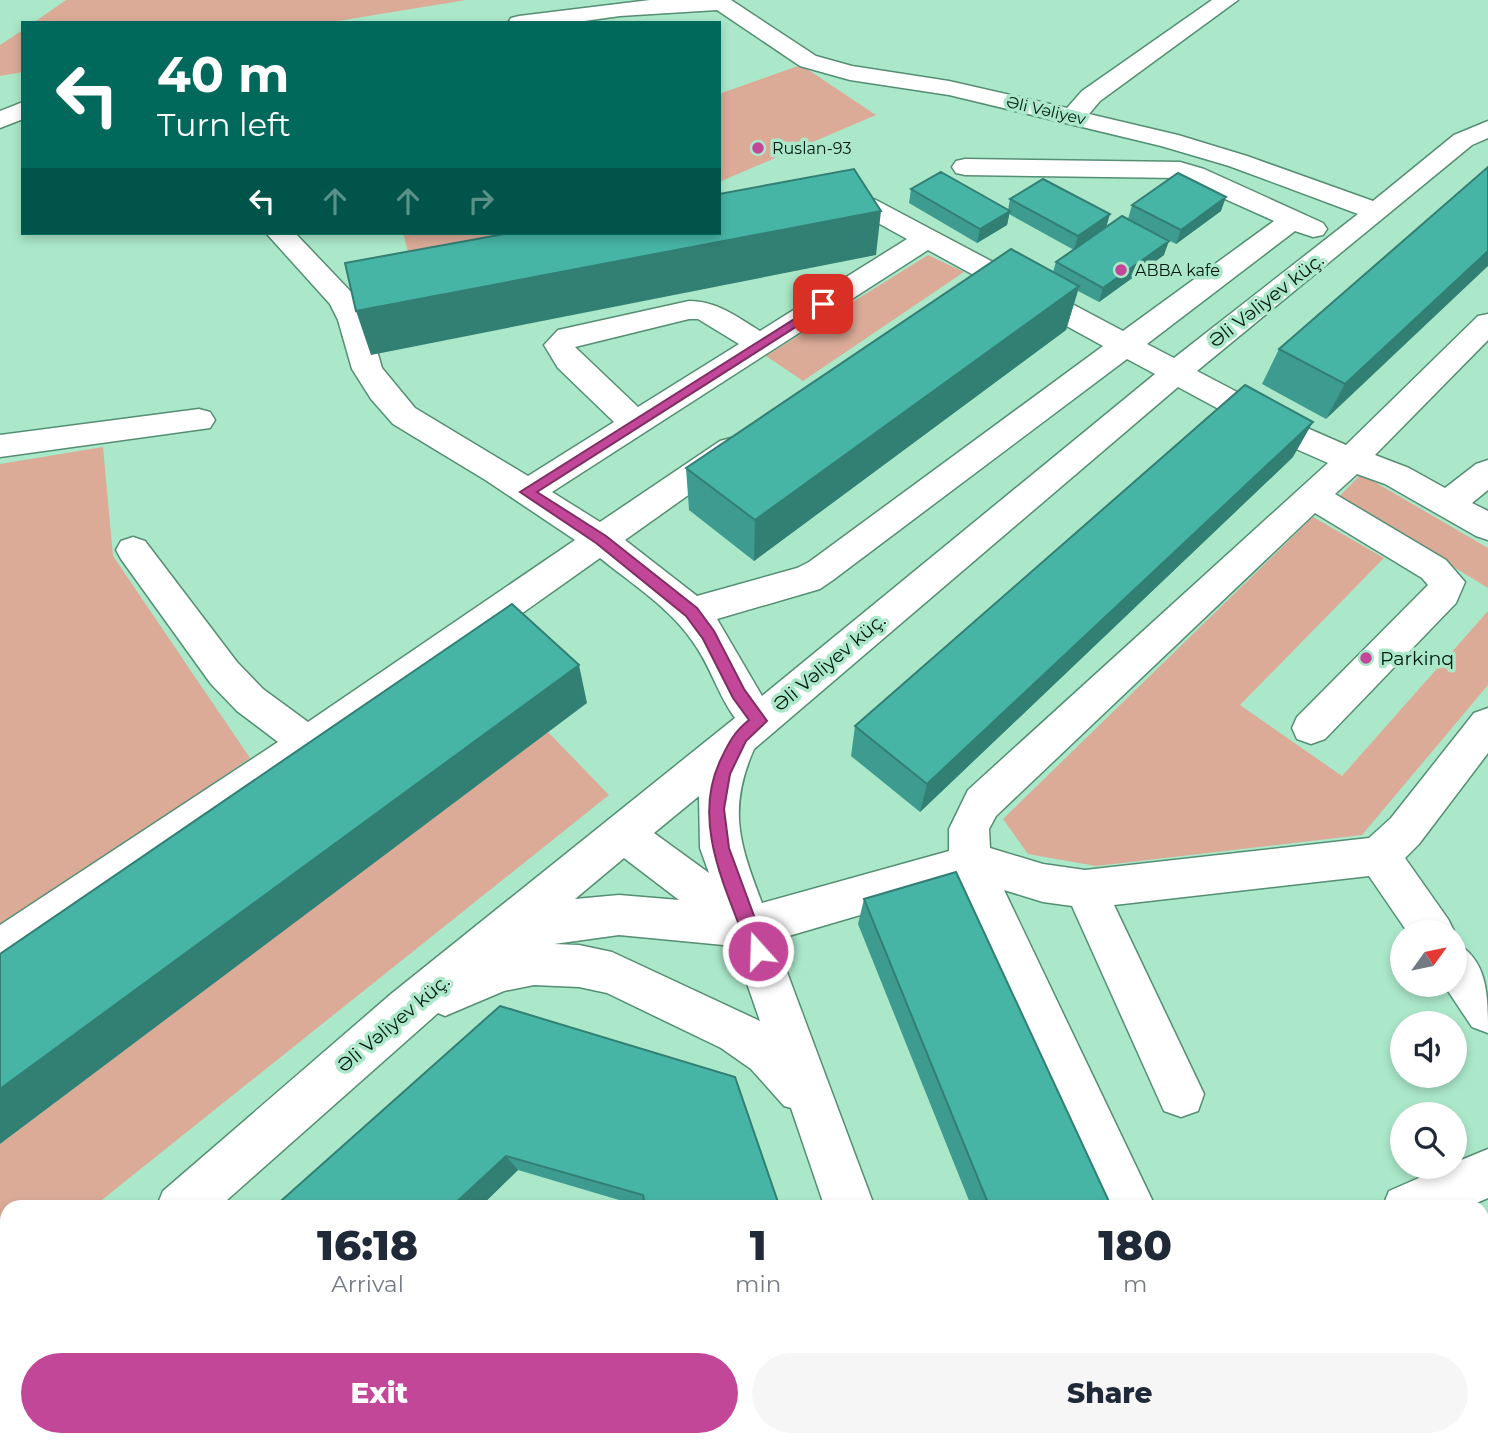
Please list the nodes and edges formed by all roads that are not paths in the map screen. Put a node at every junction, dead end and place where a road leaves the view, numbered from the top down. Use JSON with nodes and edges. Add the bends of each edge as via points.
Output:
{"nodes":[{"id":1,"x":1227,"y":0,"type":"edge"},
{"id":2,"x":533,"y":21,"type":"edge"},
{"id":3,"x":21,"y":110,"type":"edge"},
{"id":4,"x":1074,"y":116,"type":"junction"},
{"id":5,"x":0,"y":121,"type":"edge"},
{"id":6,"x":1488,"y":129,"type":"edge"},
{"id":7,"x":965,"y":167,"type":"dead end"},
{"id":8,"x":807,"y":205,"type":"edge"},
{"id":9,"x":1377,"y":212,"type":"junction"},
{"id":10,"x":1293,"y":220,"type":"junction"},
{"id":11,"x":282,"y":235,"type":"edge"},
{"id":12,"x":928,"y":238,"type":"junction"},
{"id":13,"x":1340,"y":241,"type":"junction"},
{"id":14,"x":988,"y":270,"type":"junction"},
{"id":15,"x":954,"y":293,"type":"edge"},
{"id":16,"x":1488,"y":323,"type":"edge"},
{"id":17,"x":1126,"y":344,"type":"junction"},
{"id":18,"x":760,"y":345,"type":"junction"},
{"id":19,"x":1177,"y":372,"type":"junction"},
{"id":20,"x":199,"y":420,"type":"dead end"},
{"id":21,"x":635,"y":423,"type":"junction"},
{"id":22,"x":760,"y":429,"type":"edge"},
{"id":23,"x":0,"y":446,"type":"edge"},
{"id":24,"x":1351,"y":460,"type":"junction"},
{"id":25,"x":1488,"y":472,"type":"edge"},
{"id":26,"x":527,"y":492,"type":"junction"},
{"id":27,"x":1312,"y":496,"type":"junction"},
{"id":28,"x":1448,"y":504,"type":"junction"},
{"id":29,"x":1488,"y":527,"type":"edge"},
{"id":30,"x":601,"y":540,"type":"junction"},
{"id":31,"x":132,"y":550,"type":"dead end"},
{"id":32,"x":691,"y":612,"type":"junction"},
{"id":33,"x":1488,"y":724,"type":"edge"},
{"id":34,"x":1311,"y":728,"type":"dead end"},
{"id":35,"x":750,"y":729,"type":"junction"},
{"id":36,"x":308,"y":743,"type":"junction"},
{"id":37,"x":623,"y":834,"type":"junction"},
{"id":38,"x":1379,"y":856,"type":"junction"},
{"id":39,"x":970,"y":864,"type":"junction"},
{"id":40,"x":1085,"y":889,"type":"junction"},
{"id":41,"x":1424,"y":920,"type":"edge"},
{"id":42,"x":749,"y":927,"type":"junction"},
{"id":43,"x":494,"y":939,"type":"junction"},
{"id":44,"x":0,"y":950,"type":"edge"},
{"id":45,"x":1467,"y":981,"type":"edge"},
{"id":46,"x":407,"y":1010,"type":"junction"},
{"id":47,"x":1488,"y":1011,"type":"edge"},
{"id":48,"x":1181,"y":1094,"type":"dead end"},
{"id":49,"x":810,"y":1098,"type":"junction"},
{"id":50,"x":1488,"y":1173,"type":"edge"},
{"id":51,"x":189,"y":1200,"type":"edge"},
{"id":52,"x":847,"y":1200,"type":"edge"},
{"id":53,"x":1128,"y":1200,"type":"edge"},
{"id":54,"x":1425,"y":1200,"type":"edge"}],
"edges":[{"from":1,"to":4,"type":"street","via":[[1091,96]]},
{"from":2,"to":4,"type":"street","name":"Əli Vəliyev","via":[[620,9],[722,4],[808,61]]},
{"from":3,"to":5,"type":"street"},
{"from":4,"to":9,"type":"street","name":"Əli Vəliyev","via":[[1238,161]]},
{"from":6,"to":9,"type":"street","name":"Əli Vəliyev küç.","via":[[1463,140]]},
{"from":7,"to":10,"type":"street","via":[[1180,170]]},
{"from":8,"to":12,"type":"street","via":[[848,200]]},
{"from":9,"to":13,"type":"street","name":"Əli Vəliyev küç."},
{"from":10,"to":13,"type":"street"},
{"from":10,"to":17,"type":"street"},
{"from":11,"to":26,"type":"street","via":[[358,296],[353,320],[367,369],[404,416]]},
{"from":12,"to":14,"type":"street"},
{"from":12,"to":18,"type":"street"},
{"from":13,"to":19,"type":"street","name":"Əli Vəliyev küç."},
{"from":14,"to":15,"type":"street"},
{"from":14,"to":17,"type":"street"},
{"from":16,"to":24,"type":"street"},
{"from":17,"to":19,"type":"street"},
{"from":17,"to":32,"type":"street","via":[[821,571],[808,579]]},
{"from":18,"to":21,"type":"street"},
{"from":18,"to":21,"type":"street","via":[[704,310],[569,337],[559,345]]},
{"from":19,"to":24,"type":"street","via":[[1289,433]]},
{"from":19,"to":35,"type":"street","name":"Əli Vəliyev küç."},
{"from":20,"to":23,"type":"street"},
{"from":21,"to":26,"type":"street"},
{"from":22,"to":30,"type":"street"},
{"from":24,"to":27,"type":"street"},
{"from":24,"to":28,"type":"street","via":[[1397,476]]},
{"from":25,"to":28,"type":"street"},
{"from":26,"to":30,"type":"street"},
{"from":27,"to":34,"type":"street","via":[[1434,569],[1447,582],[1443,593]]},
{"from":27,"to":39,"type":"street","via":[[982,803],[969,829]]},
{"from":28,"to":29,"type":"street"},
{"from":30,"to":32,"type":"street"},
{"from":30,"to":36,"type":"street"},
{"from":31,"to":36,"type":"street","via":[[224,674],[250,700]]},
{"from":32,"to":35,"type":"street","via":[[709,635],[739,694]]},
{"from":33,"to":38,"type":"street","via":[[1405,831]]},
{"from":35,"to":37,"type":"street","name":"Əli Vəliyev küç."},
{"from":35,"to":42,"type":"street","via":[[722,774],[716,809],[721,848]]},
{"from":36,"to":44,"type":"street"},
{"from":37,"to":42,"type":"street"},
{"from":37,"to":43,"type":"street","name":"Əli Vəliyev küç."},
{"from":38,"to":40,"type":"street"},
{"from":38,"to":41,"type":"street"},
{"from":39,"to":40,"type":"street"},
{"from":39,"to":42,"type":"street"},
{"from":39,"to":53,"type":"street"},
{"from":40,"to":48,"type":"street"},
{"from":42,"to":43,"type":"street","via":[[620,915],[569,920]]},
{"from":42,"to":49,"type":"street"},
{"from":43,"to":46,"type":"street","name":"Əli Vəliyev küç."},
{"from":45,"to":47,"type":"street"},
{"from":46,"to":49,"type":"street","via":[[534,964],[612,973],[737,1032],[767,1053]]},
{"from":46,"to":51,"type":"street","name":"Əli Vəliyev küç."},
{"from":49,"to":52,"type":"street"},
{"from":50,"to":54,"type":"street"}]}
